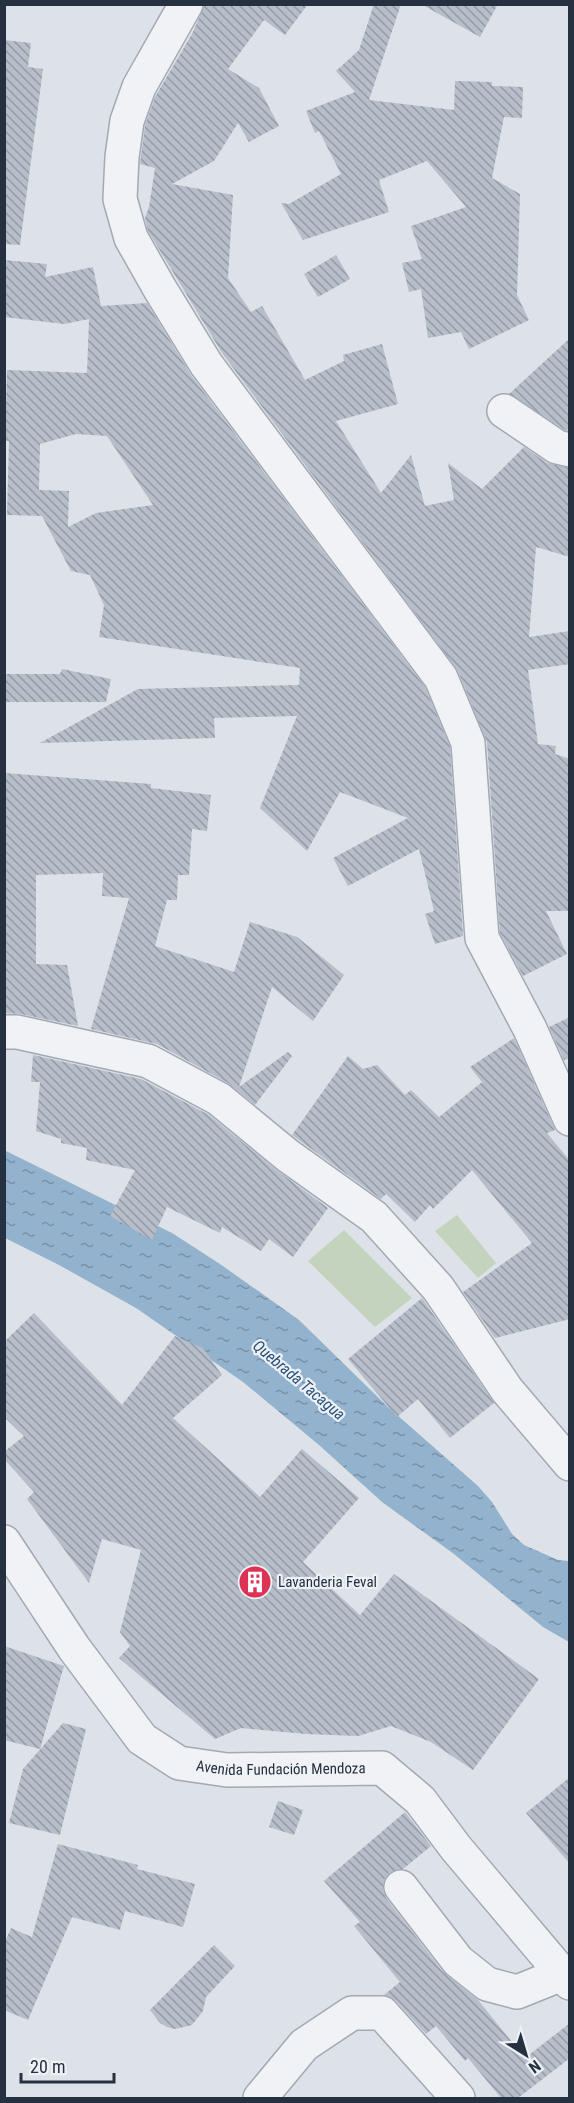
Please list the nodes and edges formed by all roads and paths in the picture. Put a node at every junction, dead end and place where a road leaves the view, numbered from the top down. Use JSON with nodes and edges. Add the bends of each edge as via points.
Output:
{"nodes":[{"id":1,"x":186,"y":4,"type":"edge"},
{"id":2,"x":504,"y":411,"type":"dead end"},
{"id":3,"x":570,"y":450,"type":"edge"},
{"id":4,"x":4,"y":1032,"type":"edge"},
{"id":5,"x":570,"y":1119,"type":"edge"},
{"id":6,"x":570,"y":1464,"type":"edge"},
{"id":7,"x":4,"y":1542,"type":"edge"},
{"id":8,"x":401,"y":1887,"type":"dead end"},
{"id":9,"x":566,"y":1978,"type":"edge"},
{"id":10,"x":260,"y":2098,"type":"edge"},
{"id":11,"x":458,"y":2098,"type":"edge"}],
"edges":[{"from":1,"to":5,"type":"street","via":[[139,87],[127,121],[120,199],[131,238],[206,364],[441,678],[468,743],[482,938],[530,1029]]},
{"from":2,"to":3,"type":"street","via":[[557,447]]},
{"from":4,"to":6,"type":"street","via":[[148,1061],[219,1099],[287,1155],[374,1217],[438,1288],[507,1390]]},
{"from":7,"to":9,"type":"street","name":"Avenida Fundación Mendoza","via":[[74,1648],[142,1739],[179,1763],[226,1770],[382,1768],[420,1800]]},
{"from":8,"to":9,"type":"street","via":[[458,1961],[486,1984],[517,1992]]},
{"from":10,"to":11,"type":"street","via":[[304,2044],[352,2013],[382,2013]]}]}
